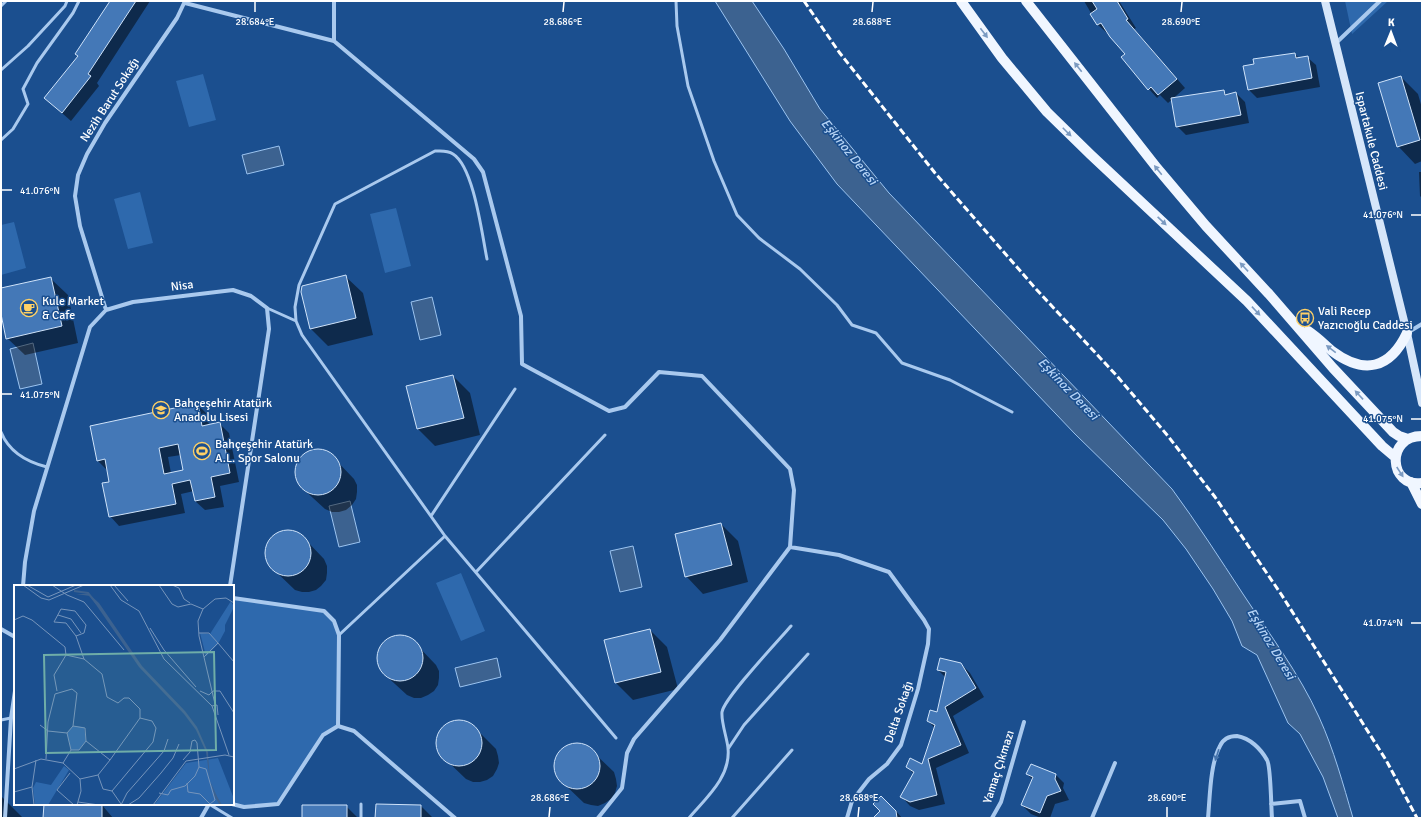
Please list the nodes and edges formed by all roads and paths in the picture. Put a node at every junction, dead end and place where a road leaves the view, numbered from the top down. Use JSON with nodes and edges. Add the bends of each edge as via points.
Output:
{"nodes":[{"id":1,"x":6,"y":1,"type":"edge"},
{"id":2,"x":68,"y":1,"type":"edge"},
{"id":3,"x":79,"y":1,"type":"edge"},
{"id":4,"x":334,"y":1,"type":"edge"},
{"id":5,"x":676,"y":1,"type":"edge"},
{"id":6,"x":961,"y":1,"type":"edge"},
{"id":7,"x":1026,"y":1,"type":"edge"},
{"id":8,"x":1325,"y":1,"type":"edge"},
{"id":9,"x":1380,"y":1,"type":"edge"},
{"id":10,"x":185,"y":2,"type":"edge"},
{"id":11,"x":1,"y":6,"type":"edge"},
{"id":12,"x":334,"y":41,"type":"junction"},
{"id":13,"x":1336,"y":44,"type":"junction"},
{"id":14,"x":1,"y":70,"type":"edge"},
{"id":15,"x":1,"y":140,"type":"edge"},
{"id":16,"x":487,"y":259,"type":"dead end"},
{"id":17,"x":266,"y":308,"type":"junction"},
{"id":18,"x":106,"y":310,"type":"junction"},
{"id":19,"x":296,"y":321,"type":"junction"},
{"id":20,"x":1296,"y":324,"type":"junction"},
{"id":21,"x":1422,"y":324,"type":"edge"},
{"id":22,"x":1407,"y":333,"type":"junction"},
{"id":23,"x":515,"y":389,"type":"dead end"},
{"id":24,"x":1422,"y":403,"type":"edge"},
{"id":25,"x":1012,"y":412,"type":"dead end"},
{"id":26,"x":1,"y":432,"type":"edge"},
{"id":27,"x":605,"y":435,"type":"dead end"},
{"id":28,"x":1422,"y":436,"type":"edge"},
{"id":29,"x":1408,"y":439,"type":"junction"},
{"id":30,"x":1395,"y":457,"type":"junction"},
{"id":31,"x":47,"y":467,"type":"junction"},
{"id":32,"x":1411,"y":482,"type":"junction"},
{"id":33,"x":1422,"y":483,"type":"edge"},
{"id":34,"x":1422,"y":504,"type":"edge"},
{"id":35,"x":431,"y":516,"type":"junction"},
{"id":36,"x":445,"y":536,"type":"junction"},
{"id":37,"x":790,"y":547,"type":"junction"},
{"id":38,"x":476,"y":572,"type":"junction"},
{"id":39,"x":23,"y":585,"type":"edge"},
{"id":40,"x":230,"y":585,"type":"edge"},
{"id":41,"x":234,"y":598,"type":"edge"},
{"id":42,"x":791,"y":626,"type":"dead end"},
{"id":43,"x":1,"y":629,"type":"edge"},
{"id":44,"x":339,"y":635,"type":"junction"},
{"id":45,"x":14,"y":636,"type":"edge"},
{"id":46,"x":808,"y":654,"type":"dead end"},
{"id":47,"x":14,"y":698,"type":"edge"},
{"id":48,"x":11,"y":718,"type":"junction"},
{"id":49,"x":1,"y":720,"type":"edge"},
{"id":50,"x":1024,"y":722,"type":"dead end"},
{"id":51,"x":338,"y":726,"type":"junction"},
{"id":52,"x":616,"y":738,"type":"dead end"},
{"id":53,"x":728,"y":749,"type":"junction"},
{"id":54,"x":792,"y":750,"type":"dead end"},
{"id":55,"x":1115,"y":763,"type":"dead end"},
{"id":56,"x":234,"y":804,"type":"edge"},
{"id":57,"x":361,"y":804,"type":"dead end"},
{"id":58,"x":1271,"y":804,"type":"junction"},
{"id":59,"x":208,"y":805,"type":"edge"},
{"id":60,"x":211,"y":805,"type":"edge"},
{"id":61,"x":5,"y":818,"type":"edge"},
{"id":62,"x":201,"y":818,"type":"edge"},
{"id":63,"x":232,"y":818,"type":"edge"},
{"id":64,"x":361,"y":818,"type":"edge"},
{"id":65,"x":455,"y":818,"type":"edge"},
{"id":66,"x":598,"y":818,"type":"edge"},
{"id":67,"x":689,"y":818,"type":"edge"},
{"id":68,"x":732,"y":818,"type":"edge"},
{"id":69,"x":848,"y":818,"type":"edge"},
{"id":70,"x":992,"y":818,"type":"edge"},
{"id":71,"x":1092,"y":818,"type":"edge"},
{"id":72,"x":1208,"y":818,"type":"edge"},
{"id":73,"x":1272,"y":818,"type":"edge"},
{"id":74,"x":1305,"y":818,"type":"edge"}],
"edges":[{"from":1,"to":11,"type":"lane"},
{"from":2,"to":14,"type":"lane","via":[[28,46]]},
{"from":3,"to":15,"type":"lane","via":[[37,63],[23,89],[28,104],[13,129]]},
{"from":4,"to":12,"type":"street"},
{"from":5,"to":25,"type":"lane","via":[[677,26],[688,86],[714,161],[737,215],[759,238],[800,269],[837,305],[852,325],[876,333],[902,363],[950,380]]},
{"from":6,"to":30,"type":"main road","one_way":true,"via":[[1002,58],[1047,112],[1090,156],[1247,302]]},
{"from":20,"to":7,"type":"main road","one_way":true,"via":[[1162,174]]},
{"from":8,"to":13,"type":"street","name":"Ispartakule Caddesi"},
{"from":9,"to":13,"type":"street"},
{"from":10,"to":12,"type":"street"},
{"from":10,"to":18,"type":"street","name":"Nezih Barut Sokağı","via":[[177,18],[105,123],[78,175],[75,196],[80,226]]},
{"from":12,"to":37,"type":"street","via":[[474,159],[483,172],[521,316],[522,364],[609,411],[626,407],[660,372],[702,376],[790,469],[794,490]]},
{"from":13,"to":22,"type":"street","name":"Ispartakule Caddesi"},
{"from":16,"to":19,"type":"lane","via":[[471,183],[463,166],[455,155],[435,150],[335,204],[299,284],[295,307]]},
{"from":17,"to":18,"type":"street","name":"Nisa","via":[[251,296],[233,290],[133,302]]},
{"from":17,"to":19,"type":"lane"},
{"from":17,"to":40,"type":"street","via":[[269,329]]},
{"from":18,"to":31,"type":"street","via":[[90,327]]},
{"from":19,"to":35,"type":"lane","via":[[302,335]]},
{"from":22,"to":20,"type":"main road","one_way":true,"via":[[1401,345],[1385,361],[1369,365],[1357,364],[1334,352]]},
{"from":29,"to":20,"type":"main road","one_way":true,"via":[[1393,432]]},
{"from":21,"to":22,"type":"street"},
{"from":22,"to":24,"type":"street","name":"Ispartakule Caddesi"},
{"from":23,"to":35,"type":"lane"},
{"from":26,"to":31,"type":"lane","via":[[4,440],[18,455]]},
{"from":27,"to":38,"type":"lane"},
{"from":28,"to":29,"type":"main road"},
{"from":29,"to":30,"type":"main road","via":[[1402,443]]},
{"from":30,"to":32,"type":"main road","one_way":true,"via":[[1395,465],[1399,472]]},
{"from":31,"to":39,"type":"street","via":[[34,511]]},
{"from":32,"to":33,"type":"main road"},
{"from":32,"to":34,"type":"main road"},
{"from":35,"to":36,"type":"lane"},
{"from":36,"to":38,"type":"lane"},
{"from":36,"to":44,"type":"lane"},
{"from":37,"to":66,"type":"street","via":[[720,640],[634,739],[627,753],[622,788]]},
{"from":37,"to":69,"type":"street","name":"Delta Sokağı","via":[[840,555],[889,572],[929,630],[918,689],[901,745],[852,801]]},
{"from":38,"to":52,"type":"lane"},
{"from":41,"to":44,"type":"street","via":[[324,611],[334,621]]},
{"from":42,"to":53,"type":"lane","via":[[725,706],[722,712]]},
{"from":43,"to":45,"type":"street"},
{"from":44,"to":51,"type":"street"},
{"from":46,"to":53,"type":"lane","via":[[744,725]]},
{"from":47,"to":48,"type":"street"},
{"from":48,"to":49,"type":"lane"},
{"from":48,"to":61,"type":"street"},
{"from":50,"to":70,"type":"street","name":"Yamaç Çıkmazı","via":[[1001,802]]},
{"from":51,"to":56,"type":"street","via":[[323,735],[278,804],[244,807]]},
{"from":51,"to":65,"type":"street","via":[[354,731]]},
{"from":53,"to":67,"type":"lane","via":[[727,767],[717,786]]},
{"from":54,"to":68,"type":"lane"},
{"from":55,"to":71,"type":"street"},
{"from":57,"to":64,"type":"lane"},
{"from":58,"to":72,"type":"street","one_way":true,"via":[[1268,761],[1257,747],[1245,738],[1235,736],[1226,738],[1216,756]]},
{"from":58,"to":73,"type":"street"},
{"from":58,"to":74,"type":"street","via":[[1300,801]]},
{"from":59,"to":62,"type":"street"},
{"from":60,"to":63,"type":"lane"}]}
